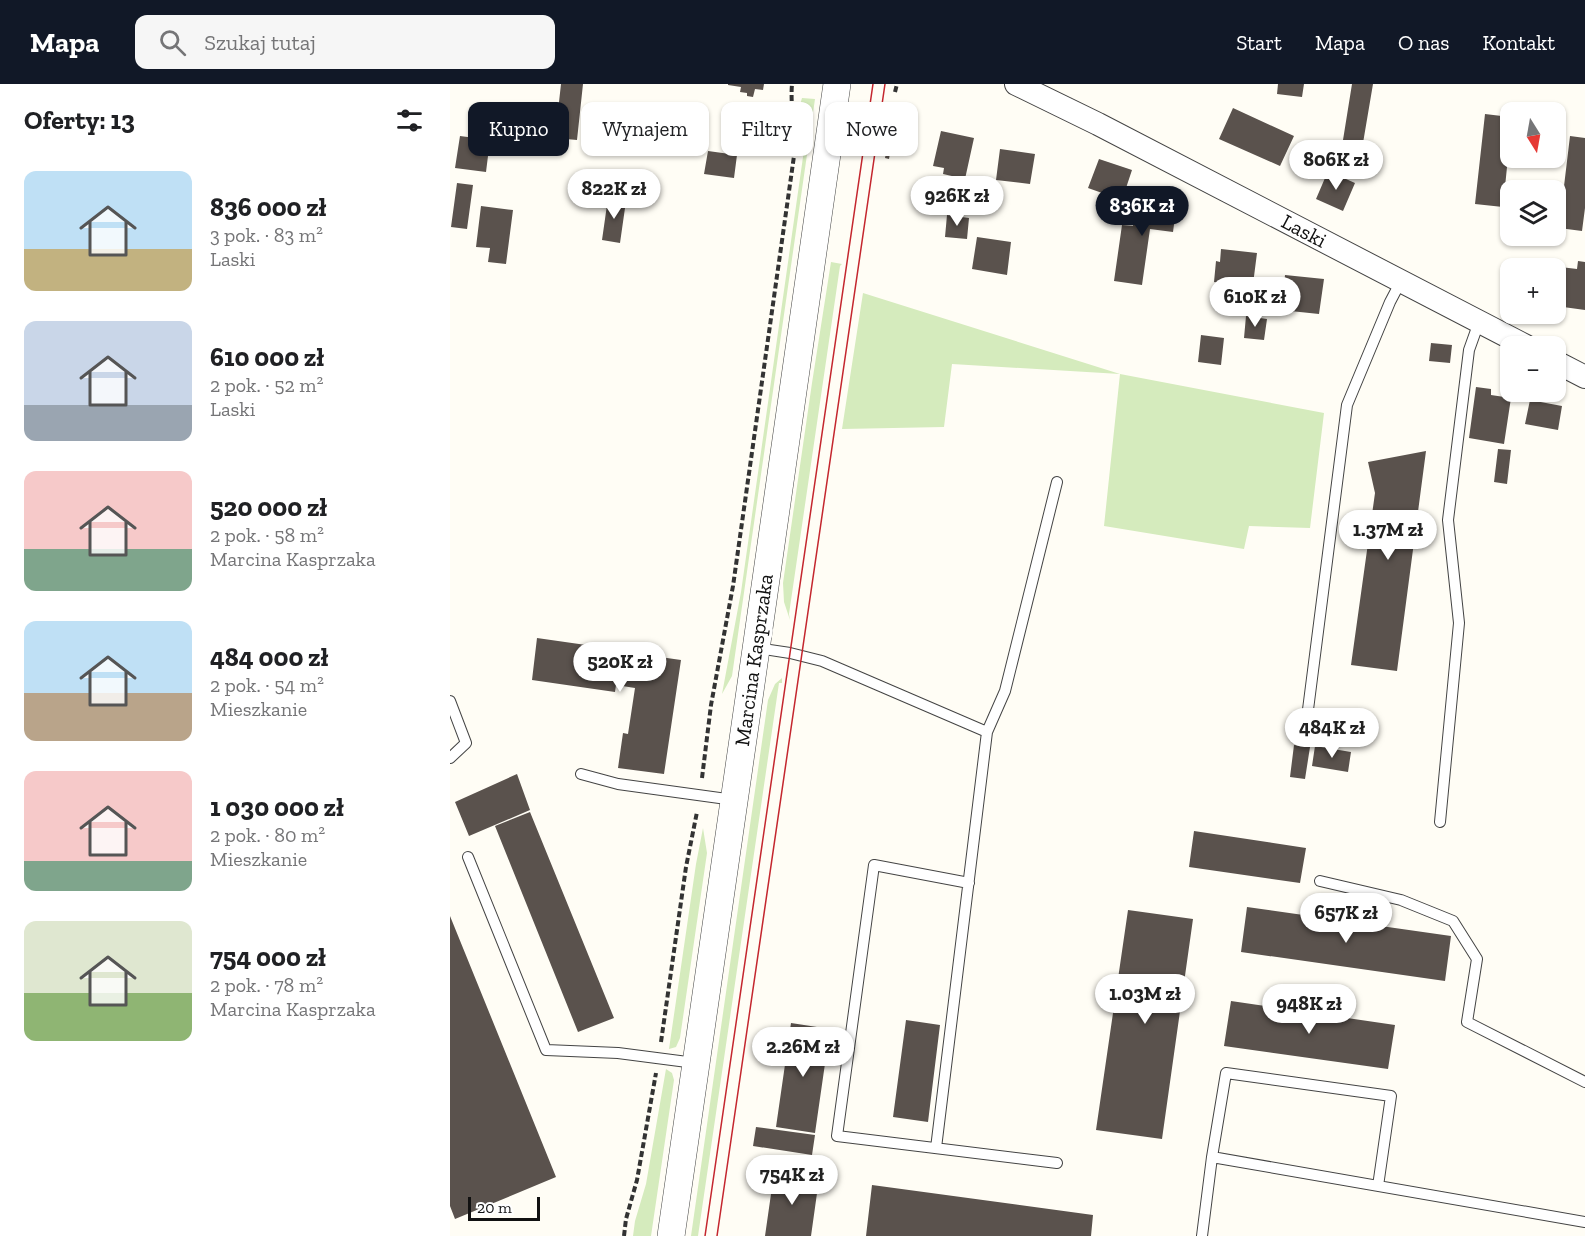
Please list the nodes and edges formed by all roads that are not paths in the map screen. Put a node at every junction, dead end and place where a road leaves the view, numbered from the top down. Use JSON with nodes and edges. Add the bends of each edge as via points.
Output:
{"nodes":[{"id":1,"x":837,"y":84,"type":"edge"},
{"id":2,"x":1016,"y":84,"type":"edge"},
{"id":3,"x":1401,"y":281,"type":"junction"},
{"id":4,"x":1479,"y":322,"type":"junction"},
{"id":5,"x":1506,"y":336,"type":"edge"},
{"id":6,"x":1566,"y":367,"type":"edge"},
{"id":7,"x":1585,"y":377,"type":"edge"},
{"id":8,"x":1057,"y":482,"type":"dead end"},
{"id":9,"x":756,"y":648,"type":"junction"},
{"id":10,"x":450,"y":701,"type":"edge"},
{"id":11,"x":987,"y":732,"type":"junction"},
{"id":12,"x":1305,"y":733,"type":"dead end"},
{"id":13,"x":450,"y":758,"type":"edge"},
{"id":14,"x":581,"y":774,"type":"dead end"},
{"id":15,"x":734,"y":800,"type":"junction"},
{"id":16,"x":1440,"y":822,"type":"dead end"},
{"id":17,"x":468,"y":857,"type":"dead end"},
{"id":18,"x":1320,"y":881,"type":"dead end"},
{"id":19,"x":969,"y":882,"type":"junction"},
{"id":20,"x":696,"y":1063,"type":"junction"},
{"id":21,"x":1585,"y":1082,"type":"edge"},
{"id":22,"x":936,"y":1148,"type":"junction"},
{"id":23,"x":1212,"y":1157,"type":"junction"},
{"id":24,"x":1058,"y":1163,"type":"dead end"},
{"id":25,"x":1378,"y":1186,"type":"junction"},
{"id":26,"x":1585,"y":1222,"type":"edge"},
{"id":27,"x":670,"y":1236,"type":"edge"},
{"id":28,"x":1202,"y":1236,"type":"edge"}],
"edges":[{"from":1,"to":9,"type":"street","name":"Marcina Kasprzaka"},
{"from":2,"to":3,"type":"street","name":"Laski"},
{"from":3,"to":4,"type":"street","name":"Laski"},
{"from":3,"to":12,"type":"lane","via":[[1347,405]]},
{"from":4,"to":5,"type":"street","name":"Laski"},
{"from":4,"to":16,"type":"lane","via":[[1469,350],[1448,520],[1459,623]]},
{"from":6,"to":7,"type":"street"},
{"from":8,"to":11,"type":"lane","via":[[1005,691]]},
{"from":9,"to":11,"type":"lane","via":[[822,661]]},
{"from":9,"to":15,"type":"street","name":"Marcina Kasprzaka"},
{"from":10,"to":13,"type":"lane","via":[[466,743]]},
{"from":11,"to":19,"type":"lane"},
{"from":14,"to":15,"type":"lane","via":[[618,784]]},
{"from":15,"to":20,"type":"street","name":"Marcina Kasprzaka"},
{"from":17,"to":20,"type":"lane","via":[[546,1050],[618,1053]]},
{"from":18,"to":21,"type":"lane","via":[[1401,900],[1453,921],[1477,959],[1467,1022]]},
{"from":19,"to":22,"type":"lane"},
{"from":19,"to":22,"type":"lane","via":[[873,865],[837,1136]]},
{"from":20,"to":27,"type":"street","name":"Marcina Kasprzaka"},
{"from":22,"to":24,"type":"lane"},
{"from":23,"to":25,"type":"lane"},
{"from":23,"to":25,"type":"lane","via":[[1226,1072],[1391,1096]]},
{"from":23,"to":28,"type":"lane"},
{"from":25,"to":26,"type":"lane"}]}
